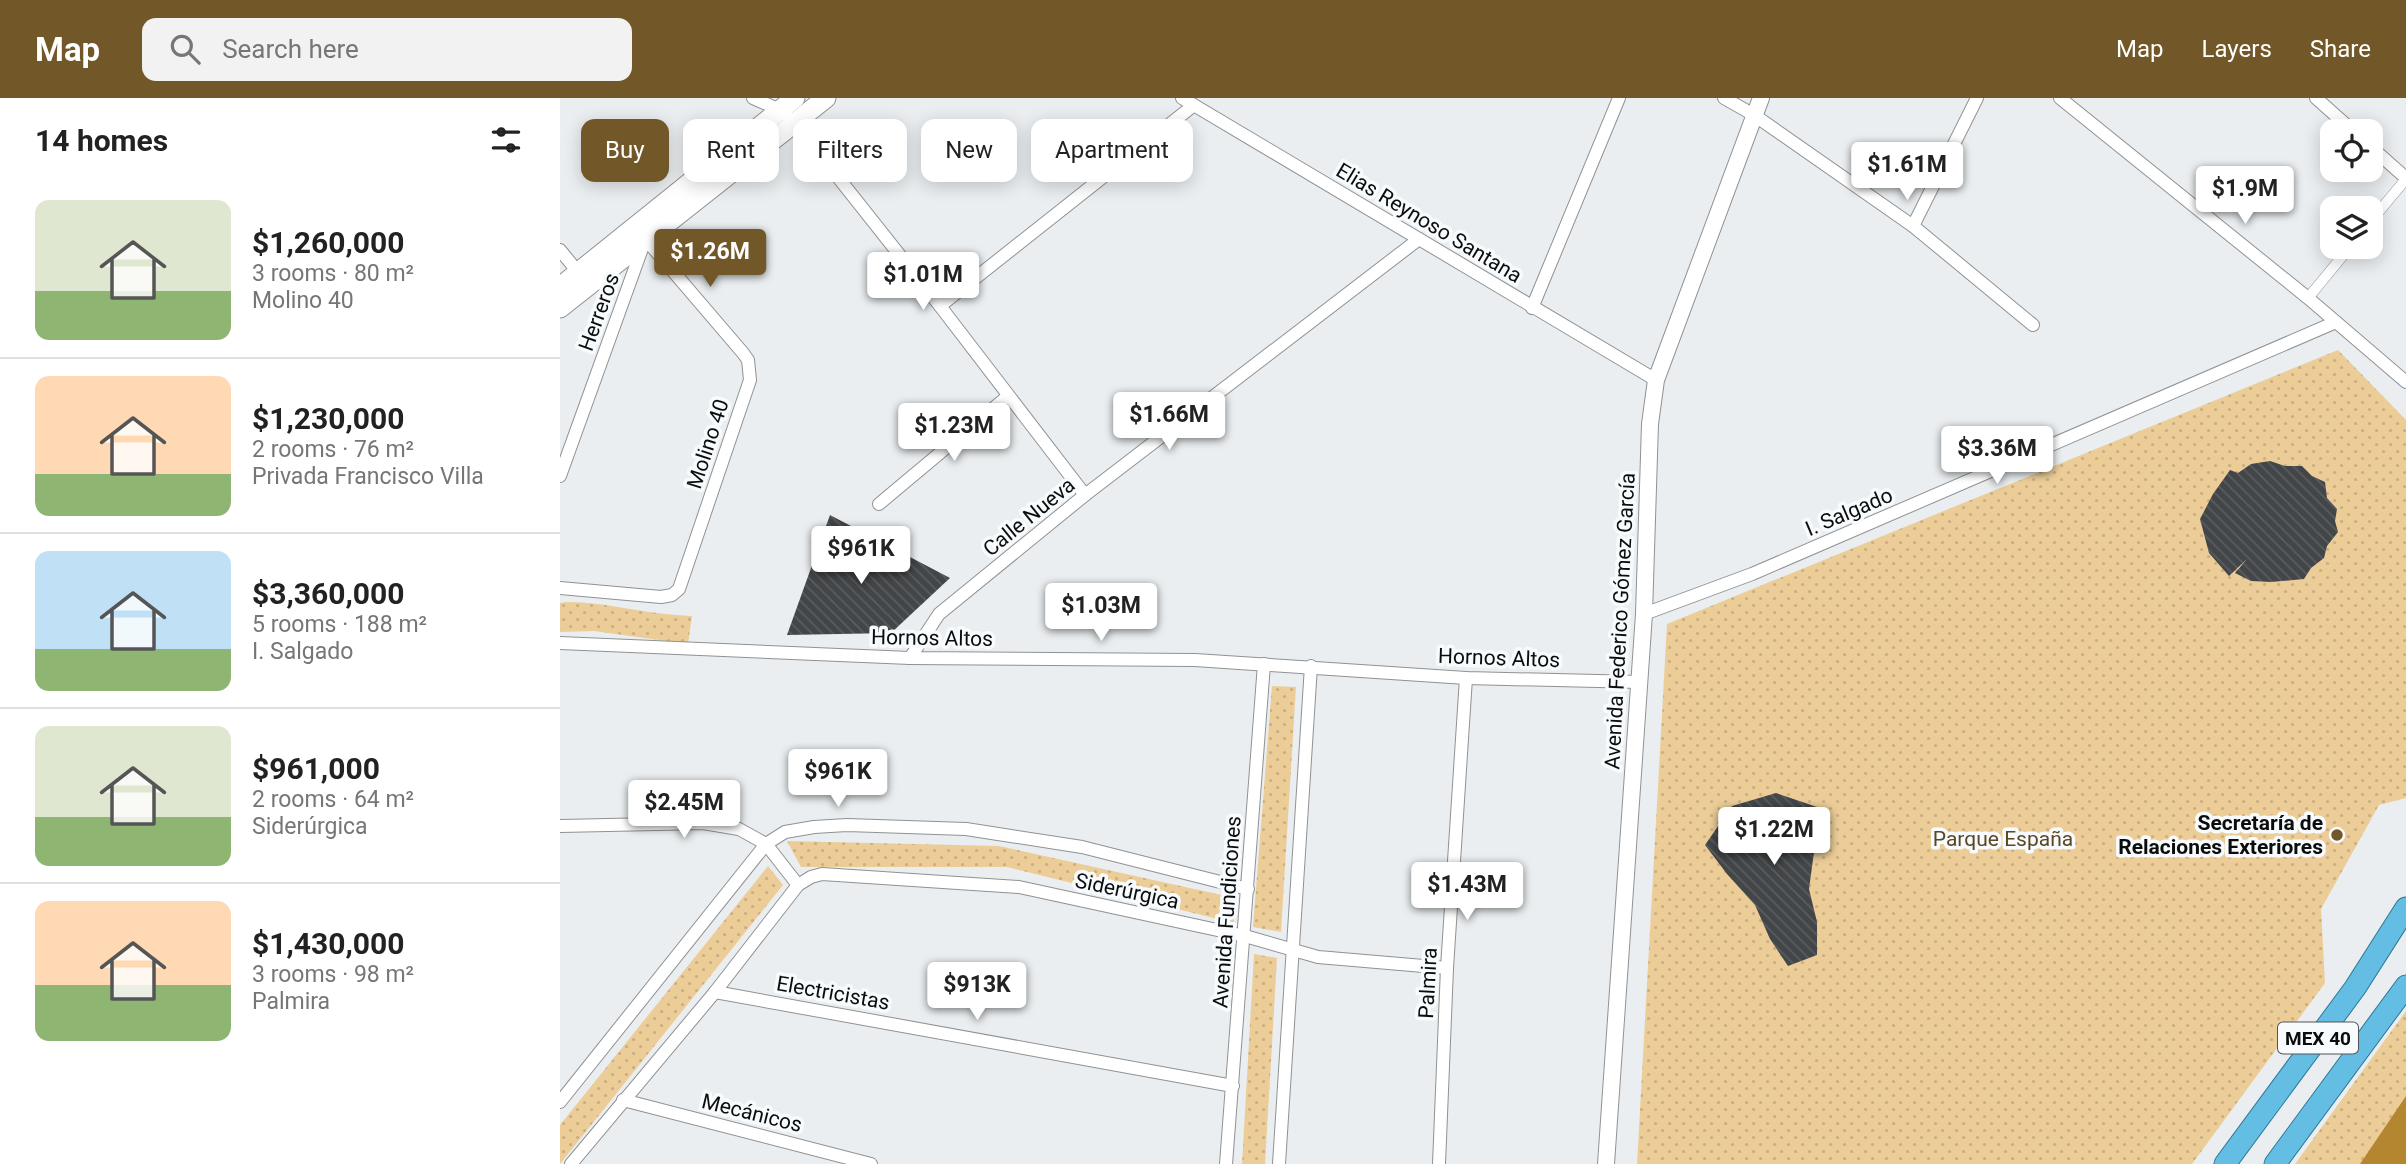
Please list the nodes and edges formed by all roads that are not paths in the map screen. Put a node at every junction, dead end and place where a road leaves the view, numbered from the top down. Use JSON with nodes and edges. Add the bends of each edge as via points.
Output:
{"nodes":[{"id":1,"x":753,"y":98,"type":"edge"},
{"id":2,"x":826,"y":98,"type":"edge"},
{"id":3,"x":1182,"y":98,"type":"edge"},
{"id":4,"x":1619,"y":98,"type":"edge"},
{"id":5,"x":1724,"y":98,"type":"edge"},
{"id":6,"x":1761,"y":98,"type":"edge"},
{"id":7,"x":1976,"y":98,"type":"edge"},
{"id":8,"x":2060,"y":98,"type":"edge"},
{"id":9,"x":2316,"y":98,"type":"edge"},
{"id":10,"x":1194,"y":105,"type":"junction"},
{"id":11,"x":790,"y":110,"type":"edge"},
{"id":12,"x":1754,"y":116,"type":"junction"},
{"id":13,"x":2340,"y":119,"type":"edge"},
{"id":14,"x":2383,"y":158,"type":"edge"},
{"id":15,"x":2406,"y":178,"type":"edge"},
{"id":16,"x":2383,"y":206,"type":"edge"},
{"id":17,"x":1913,"y":226,"type":"junction"},
{"id":18,"x":641,"y":233,"type":"junction"},
{"id":19,"x":1419,"y":240,"type":"junction"},
{"id":20,"x":560,"y":250,"type":"edge"},
{"id":21,"x":2340,"y":259,"type":"edge"},
{"id":22,"x":584,"y":279,"type":"junction"},
{"id":23,"x":560,"y":287,"type":"edge"},
{"id":24,"x":2308,"y":298,"type":"junction"},
{"id":25,"x":940,"y":306,"type":"junction"},
{"id":26,"x":1532,"y":307,"type":"junction"},
{"id":27,"x":560,"y":308,"type":"edge"},
{"id":28,"x":2336,"y":322,"type":"junction"},
{"id":29,"x":2034,"y":324,"type":"dead end"},
{"id":30,"x":1656,"y":380,"type":"junction"},
{"id":31,"x":2406,"y":382,"type":"edge"},
{"id":32,"x":1008,"y":396,"type":"junction"},
{"id":33,"x":560,"y":477,"type":"edge"},
{"id":34,"x":1085,"y":495,"type":"junction"},
{"id":35,"x":878,"y":505,"type":"dead end"},
{"id":36,"x":560,"y":589,"type":"edge"},
{"id":37,"x":1644,"y":614,"type":"junction"},
{"id":38,"x":560,"y":643,"type":"edge"},
{"id":39,"x":910,"y":658,"type":"junction"},
{"id":40,"x":1264,"y":664,"type":"junction"},
{"id":41,"x":1311,"y":666,"type":"junction"},
{"id":42,"x":1466,"y":678,"type":"junction"},
{"id":43,"x":1640,"y":682,"type":"junction"},
{"id":44,"x":560,"y":826,"type":"edge"},
{"id":45,"x":766,"y":844,"type":"junction"},
{"id":46,"x":798,"y":885,"type":"junction"},
{"id":47,"x":1248,"y":889,"type":"junction"},
{"id":48,"x":2406,"y":908,"type":"edge"},
{"id":49,"x":1245,"y":936,"type":"junction"},
{"id":50,"x":1293,"y":951,"type":"junction"},
{"id":51,"x":1447,"y":968,"type":"junction"},
{"id":52,"x":2406,"y":986,"type":"edge"},
{"id":53,"x":715,"y":992,"type":"junction"},
{"id":54,"x":1233,"y":1086,"type":"junction"},
{"id":55,"x":623,"y":1100,"type":"junction"},
{"id":56,"x":560,"y":1102,"type":"edge"},
{"id":57,"x":571,"y":1164,"type":"edge"},
{"id":58,"x":871,"y":1164,"type":"edge"},
{"id":59,"x":1226,"y":1164,"type":"edge"},
{"id":60,"x":1279,"y":1164,"type":"edge"},
{"id":61,"x":1439,"y":1164,"type":"edge"},
{"id":62,"x":1606,"y":1164,"type":"edge"},
{"id":63,"x":2225,"y":1164,"type":"edge"},
{"id":64,"x":2275,"y":1164,"type":"edge"}],
"edges":[{"from":1,"to":11,"type":"street"},
{"from":2,"to":11,"type":"main road"},
{"from":3,"to":10,"type":"street","name":"Elias Reynoso Santana"},
{"from":4,"to":26,"type":"street"},
{"from":5,"to":12,"type":"street"},
{"from":6,"to":12,"type":"street","name":"Avenida Federico Gómez García"},
{"from":7,"to":17,"type":"street"},
{"from":8,"to":24,"type":"street"},
{"from":9,"to":13,"type":"street"},
{"from":10,"to":19,"type":"street","name":"Elias Reynoso Santana"},
{"from":10,"to":25,"type":"street"},
{"from":11,"to":18,"type":"main road"},
{"from":11,"to":25,"type":"street"},
{"from":12,"to":17,"type":"street"},
{"from":12,"to":30,"type":"street","name":"Avenida Federico Gómez García"},
{"from":14,"to":15,"type":"street"},
{"from":15,"to":16,"type":"street"},
{"from":17,"to":29,"type":"street"},
{"from":18,"to":22,"type":"main road"},
{"from":18,"to":33,"type":"street","name":"Herreros"},
{"from":18,"to":36,"type":"street","name":"Molino 40","via":[[743,353],[750,380],[679,589],[661,597]]},
{"from":19,"to":26,"type":"street","name":"Elias Reynoso Santana"},
{"from":19,"to":34,"type":"street","name":"Calle Nueva"},
{"from":20,"to":22,"type":"street"},
{"from":21,"to":24,"type":"street"},
{"from":22,"to":23,"type":"main road"},
{"from":22,"to":27,"type":"main road"},
{"from":24,"to":28,"type":"street"},
{"from":25,"to":32,"type":"street"},
{"from":26,"to":30,"type":"street","name":"Elias Reynoso Santana"},
{"from":28,"to":31,"type":"street"},
{"from":28,"to":37,"type":"street","name":"I. Salgado","via":[[1752,574]]},
{"from":30,"to":37,"type":"street","name":"Avenida Federico Gómez García","via":[[1650,425]]},
{"from":32,"to":34,"type":"street"},
{"from":32,"to":35,"type":"street"},
{"from":34,"to":39,"type":"street","name":"Calle Nueva","via":[[939,614]]},
{"from":37,"to":43,"type":"street","name":"Avenida Federico Gómez García"},
{"from":38,"to":39,"type":"street","name":"Hornos Altos"},
{"from":39,"to":40,"type":"street","name":"Hornos Altos"},
{"from":40,"to":41,"type":"street","name":"Hornos Altos"},
{"from":40,"to":47,"type":"street","name":"Avenida Fundiciones"},
{"from":41,"to":42,"type":"street","name":"Hornos Altos"},
{"from":41,"to":50,"type":"street"},
{"from":42,"to":43,"type":"street","name":"Hornos Altos"},
{"from":42,"to":51,"type":"street","name":"Palmira"},
{"from":43,"to":62,"type":"street","name":"Avenida Federico Gómez García"},
{"from":44,"to":45,"type":"street","via":[[703,823],[739,829]]},
{"from":45,"to":46,"type":"street"},
{"from":45,"to":47,"type":"street","name":"Siderúrgica","via":[[785,832],[847,825],[966,829],[1082,847]]},
{"from":45,"to":56,"type":"street","name":"Siderúrgica"},
{"from":46,"to":49,"type":"street","name":"Siderúrgica","via":[[811,877],[835,873],[1019,887]]},
{"from":46,"to":53,"type":"street"},
{"from":47,"to":49,"type":"street","name":"Avenida Fundiciones"},
{"from":48,"to":63,"type":"highway","number":"MEX 40","via":[[2355,988]]},
{"from":49,"to":50,"type":"street","name":"Siderúrgica"},
{"from":49,"to":54,"type":"street","name":"Avenida Fundiciones"},
{"from":50,"to":51,"type":"street","name":"Siderúrgica"},
{"from":50,"to":60,"type":"street"},
{"from":51,"to":61,"type":"street","name":"Palmira"},
{"from":52,"to":64,"type":"highway","number":"MEX 40"},
{"from":53,"to":54,"type":"street","name":"Electricistas"},
{"from":53,"to":55,"type":"street"},
{"from":54,"to":59,"type":"street","name":"Avenida Fundiciones"},
{"from":55,"to":57,"type":"street"},
{"from":55,"to":58,"type":"street","name":"Mecánicos"}]}
